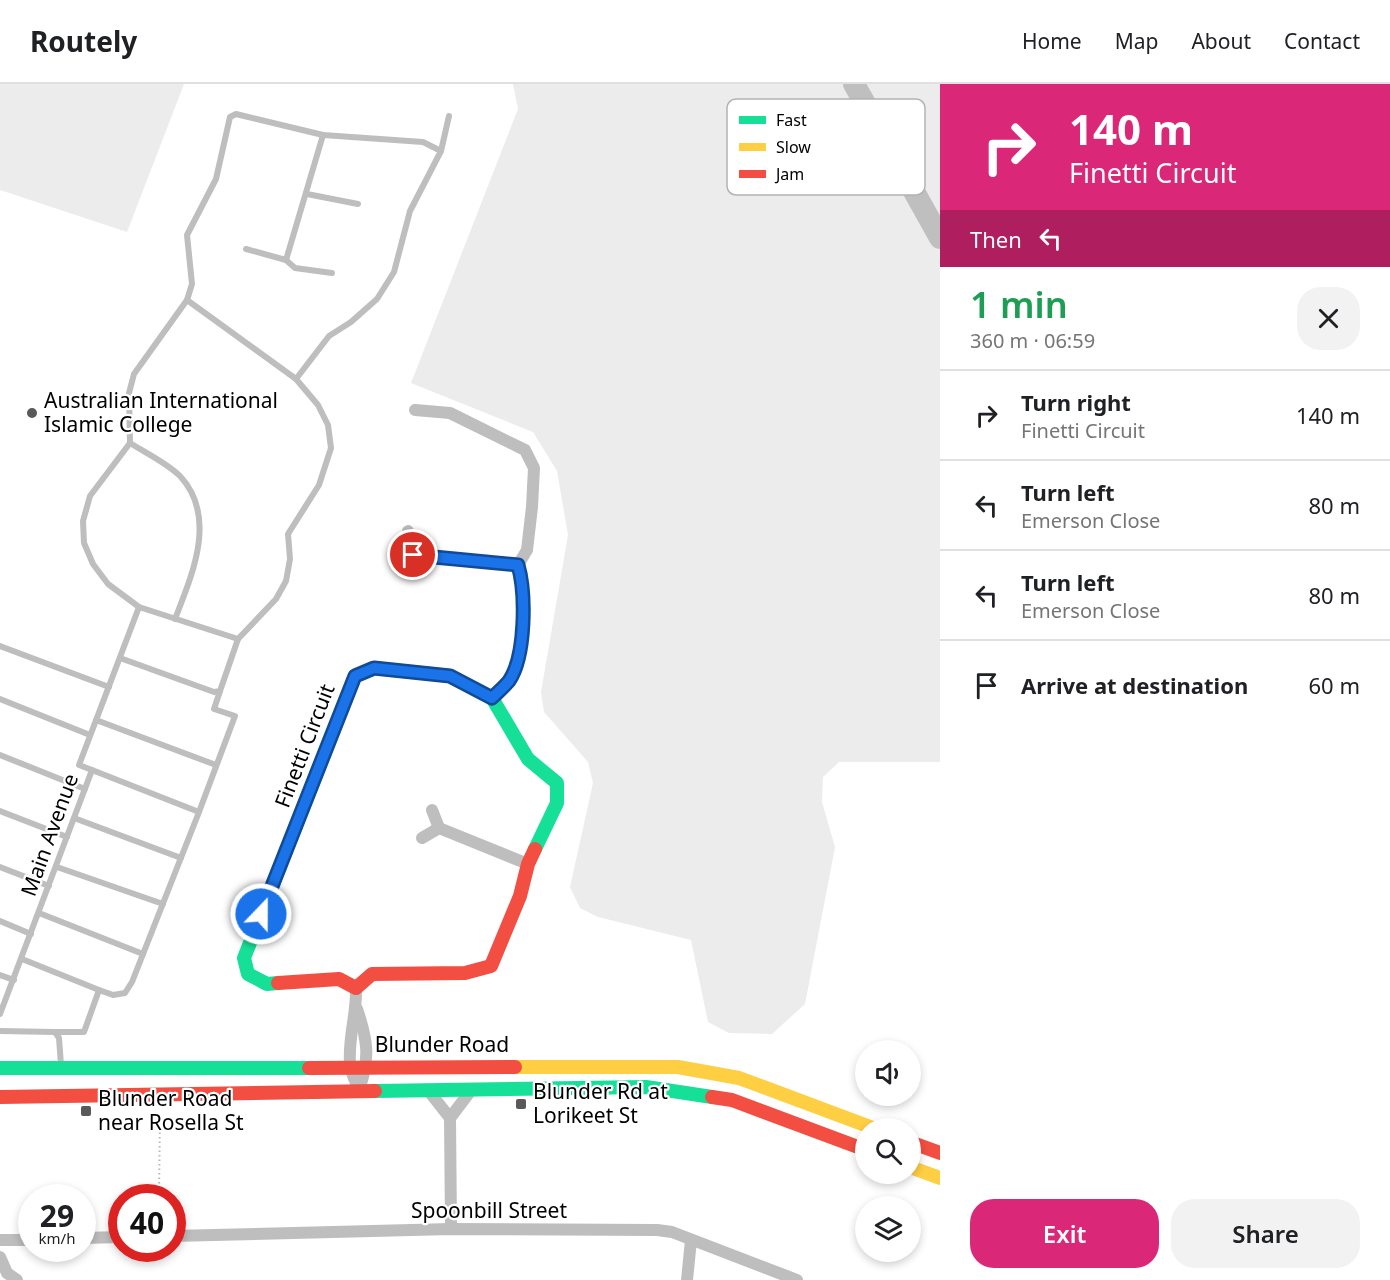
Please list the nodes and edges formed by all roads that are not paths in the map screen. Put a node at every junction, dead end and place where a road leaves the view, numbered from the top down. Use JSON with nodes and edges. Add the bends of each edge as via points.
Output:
{"nodes":[{"id":1,"x":449,"y":116,"type":"dead end"},
{"id":2,"x":322,"y":135,"type":"junction"},
{"id":3,"x":441,"y":151,"type":"junction"},
{"id":4,"x":307,"y":194,"type":"junction"},
{"id":5,"x":358,"y":204,"type":"dead end"},
{"id":6,"x":246,"y":249,"type":"dead end"},
{"id":7,"x":286,"y":260,"type":"junction"},
{"id":8,"x":332,"y":273,"type":"dead end"},
{"id":9,"x":187,"y":300,"type":"junction"},
{"id":10,"x":296,"y":379,"type":"junction"},
{"id":11,"x":415,"y":410,"type":"dead end"},
{"id":12,"x":130,"y":443,"type":"junction"},
{"id":13,"x":408,"y":531,"type":"dead end"},
{"id":14,"x":413,"y":555,"type":"junction"},
{"id":15,"x":397,"y":563,"type":"dead end"},
{"id":16,"x":518,"y":565,"type":"junction"},
{"id":17,"x":139,"y":607,"type":"junction"},
{"id":18,"x":175,"y":619,"type":"junction"},
{"id":19,"x":238,"y":639,"type":"junction"},
{"id":20,"x":0,"y":646,"type":"edge"},
{"id":21,"x":120,"y":658,"type":"junction"},
{"id":22,"x":109,"y":687,"type":"junction"},
{"id":23,"x":220,"y":691,"type":"junction"},
{"id":24,"x":492,"y":698,"type":"junction"},
{"id":25,"x":0,"y":699,"type":"edge"},
{"id":26,"x":96,"y":720,"type":"junction"},
{"id":27,"x":90,"y":735,"type":"junction"},
{"id":28,"x":0,"y":755,"type":"edge"},
{"id":29,"x":216,"y":765,"type":"junction"},
{"id":30,"x":92,"y":770,"type":"junction"},
{"id":31,"x":85,"y":789,"type":"junction"},
{"id":32,"x":432,"y":810,"type":"dead end"},
{"id":33,"x":0,"y":811,"type":"edge"},
{"id":34,"x":199,"y":812,"type":"junction"},
{"id":35,"x":74,"y":818,"type":"junction"},
{"id":36,"x":439,"y":828,"type":"junction"},
{"id":37,"x":67,"y":837,"type":"junction"},
{"id":38,"x":422,"y":838,"type":"dead end"},
{"id":39,"x":181,"y":858,"type":"junction"},
{"id":40,"x":528,"y":864,"type":"junction"},
{"id":41,"x":0,"y":867,"type":"edge"},
{"id":42,"x":57,"y":867,"type":"junction"},
{"id":43,"x":49,"y":886,"type":"junction"},
{"id":44,"x":163,"y":904,"type":"junction"},
{"id":45,"x":39,"y":913,"type":"junction"},
{"id":46,"x":0,"y":921,"type":"edge"},
{"id":47,"x":31,"y":934,"type":"junction"},
{"id":48,"x":143,"y":954,"type":"junction"},
{"id":49,"x":22,"y":959,"type":"junction"},
{"id":50,"x":0,"y":975,"type":"edge"},
{"id":51,"x":14,"y":980,"type":"junction"},
{"id":52,"x":356,"y":988,"type":"junction"},
{"id":53,"x":99,"y":990,"type":"junction"},
{"id":54,"x":357,"y":1008,"type":"junction"},
{"id":55,"x":0,"y":1014,"type":"edge"},
{"id":56,"x":0,"y":1031,"type":"edge"},
{"id":57,"x":55,"y":1032,"type":"junction"},
{"id":58,"x":350,"y":1065,"type":"junction"},
{"id":59,"x":367,"y":1065,"type":"junction"},
{"id":60,"x":0,"y":1068,"type":"edge"},
{"id":61,"x":61,"y":1068,"type":"junction"},
{"id":62,"x":472,"y":1089,"type":"junction"},
{"id":63,"x":359,"y":1090,"type":"junction"},
{"id":64,"x":428,"y":1090,"type":"junction"},
{"id":65,"x":0,"y":1097,"type":"edge"},
{"id":66,"x":450,"y":1118,"type":"junction"},
{"id":67,"x":855,"y":1121,"type":"edge"},
{"id":68,"x":855,"y":1146,"type":"edge"},
{"id":69,"x":921,"y":1146,"type":"edge"},
{"id":70,"x":940,"y":1153,"type":"edge"},
{"id":71,"x":921,"y":1171,"type":"edge"},
{"id":72,"x":940,"y":1178,"type":"edge"},
{"id":73,"x":451,"y":1229,"type":"junction"},
{"id":74,"x":186,"y":1236,"type":"edge"},
{"id":75,"x":0,"y":1240,"type":"edge"},
{"id":76,"x":18,"y":1240,"type":"edge"},
{"id":77,"x":691,"y":1240,"type":"junction"},
{"id":78,"x":0,"y":1257,"type":"edge"},
{"id":79,"x":17,"y":1280,"type":"edge"},
{"id":80,"x":687,"y":1280,"type":"edge"},
{"id":81,"x":797,"y":1280,"type":"edge"}],
"edges":[{"from":1,"to":3,"type":"lane"},
{"from":2,"to":3,"type":"lane","via":[[423,142]]},
{"from":2,"to":4,"type":"lane"},
{"from":2,"to":9,"type":"lane","via":[[236,114],[230,117],[216,179],[187,235],[192,284]]},
{"from":3,"to":10,"type":"lane","via":[[410,211],[394,272],[377,299],[329,336]]},
{"from":4,"to":5,"type":"lane"},
{"from":4,"to":7,"type":"lane"},
{"from":6,"to":7,"type":"lane"},
{"from":7,"to":8,"type":"lane","via":[[295,268]]},
{"from":9,"to":10,"type":"lane"},
{"from":9,"to":12,"type":"lane","via":[[134,374],[129,393]]},
{"from":10,"to":19,"type":"lane","via":[[318,405],[328,425],[331,448],[319,484],[288,534],[291,559],[286,580],[276,599]]},
{"from":11,"to":16,"type":"street","via":[[450,413],[525,450],[534,468],[532,507],[527,550]]},
{"from":12,"to":17,"type":"lane","via":[[90,496],[83,521],[84,543],[108,584]]},
{"from":12,"to":18,"type":"lane","via":[[179,475],[192,492],[199,515],[194,568]]},
{"from":13,"to":14,"type":"street"},
{"from":14,"to":15,"type":"street"},
{"from":14,"to":16,"type":"street"},
{"from":16,"to":24,"type":"street","via":[[524,586],[521,639],[510,680]]},
{"from":17,"to":18,"type":"lane"},
{"from":17,"to":21,"type":"lane","name":"Main Avenue"},
{"from":18,"to":19,"type":"lane"},
{"from":19,"to":23,"type":"lane"},
{"from":20,"to":22,"type":"lane"},
{"from":21,"to":22,"type":"lane","name":"Main Avenue"},
{"from":21,"to":23,"type":"lane"},
{"from":22,"to":26,"type":"lane","name":"Main Avenue"},
{"from":23,"to":29,"type":"lane","via":[[214,709],[235,716]]},
{"from":24,"to":40,"type":"main road","via":[[528,759],[557,783],[557,803]]},
{"from":24,"to":52,"type":"main road","name":"Finetti Circuit","via":[[450,676],[374,668],[355,676],[244,958],[248,974],[267,984],[339,980]]},
{"from":25,"to":27,"type":"lane"},
{"from":26,"to":27,"type":"lane","name":"Main Avenue"},
{"from":26,"to":29,"type":"lane"},
{"from":27,"to":30,"type":"lane","name":"Main Avenue","via":[[79,765]]},
{"from":28,"to":31,"type":"lane"},
{"from":29,"to":34,"type":"lane"},
{"from":30,"to":31,"type":"lane","name":"Main Avenue"},
{"from":30,"to":34,"type":"lane"},
{"from":31,"to":35,"type":"lane","name":"Main Avenue"},
{"from":32,"to":36,"type":"street"},
{"from":33,"to":37,"type":"lane"},
{"from":34,"to":39,"type":"lane"},
{"from":35,"to":37,"type":"lane","name":"Main Avenue"},
{"from":35,"to":39,"type":"lane"},
{"from":36,"to":38,"type":"street"},
{"from":36,"to":40,"type":"street"},
{"from":37,"to":42,"type":"lane","name":"Main Avenue"},
{"from":39,"to":44,"type":"lane"},
{"from":40,"to":52,"type":"main road","via":[[520,896],[491,966],[465,973],[372,974]]},
{"from":41,"to":43,"type":"lane"},
{"from":42,"to":43,"type":"lane","name":"Main Avenue"},
{"from":42,"to":44,"type":"lane"},
{"from":43,"to":45,"type":"lane","name":"Main Avenue"},
{"from":44,"to":48,"type":"lane"},
{"from":45,"to":47,"type":"lane","name":"Main Avenue"},
{"from":45,"to":48,"type":"lane"},
{"from":46,"to":47,"type":"lane"},
{"from":47,"to":49,"type":"lane","name":"Main Avenue"},
{"from":48,"to":53,"type":"lane","via":[[125,993],[113,995]]},
{"from":49,"to":51,"type":"lane","name":"Main Avenue"},
{"from":49,"to":53,"type":"lane"},
{"from":50,"to":51,"type":"lane"},
{"from":51,"to":55,"type":"lane","name":"Main Avenue"},
{"from":52,"to":54,"type":"street"},
{"from":53,"to":57,"type":"lane","via":[[84,1032]]},
{"from":54,"to":58,"type":"street","via":[[350,1037]]},
{"from":54,"to":59,"type":"street","via":[[365,1033]]},
{"from":56,"to":57,"type":"lane"},
{"from":57,"to":61,"type":"lane"},
{"from":58,"to":59,"type":"main road","name":"Blunder Road"},
{"from":58,"to":61,"type":"main road","name":"Blunder Road"},
{"from":58,"to":63,"type":"street"},
{"from":59,"to":63,"type":"street"},
{"from":59,"to":67,"type":"main road","name":"Blunder Road","via":[[678,1067],[739,1078]]},
{"from":60,"to":61,"type":"main road","name":"Blunder Road"},
{"from":62,"to":64,"type":"main road","name":"Blunder Road"},
{"from":62,"to":66,"type":"street"},
{"from":62,"to":68,"type":"main road","name":"Blunder Road","via":[[675,1089],[732,1100]]},
{"from":63,"to":64,"type":"main road","name":"Blunder Road"},
{"from":63,"to":65,"type":"main road","name":"Blunder Road"},
{"from":64,"to":66,"type":"street"},
{"from":66,"to":73,"type":"street"},
{"from":69,"to":70,"type":"main road"},
{"from":71,"to":72,"type":"main road"},
{"from":73,"to":74,"type":"street","name":"Spoonbill Street"},
{"from":73,"to":77,"type":"street","name":"Spoonbill Street","via":[[657,1230]]},
{"from":75,"to":76,"type":"street"},
{"from":77,"to":80,"type":"street"},
{"from":77,"to":81,"type":"street","name":"Spoonbill Street"},
{"from":78,"to":79,"type":"street","via":[[7,1273]]}]}
